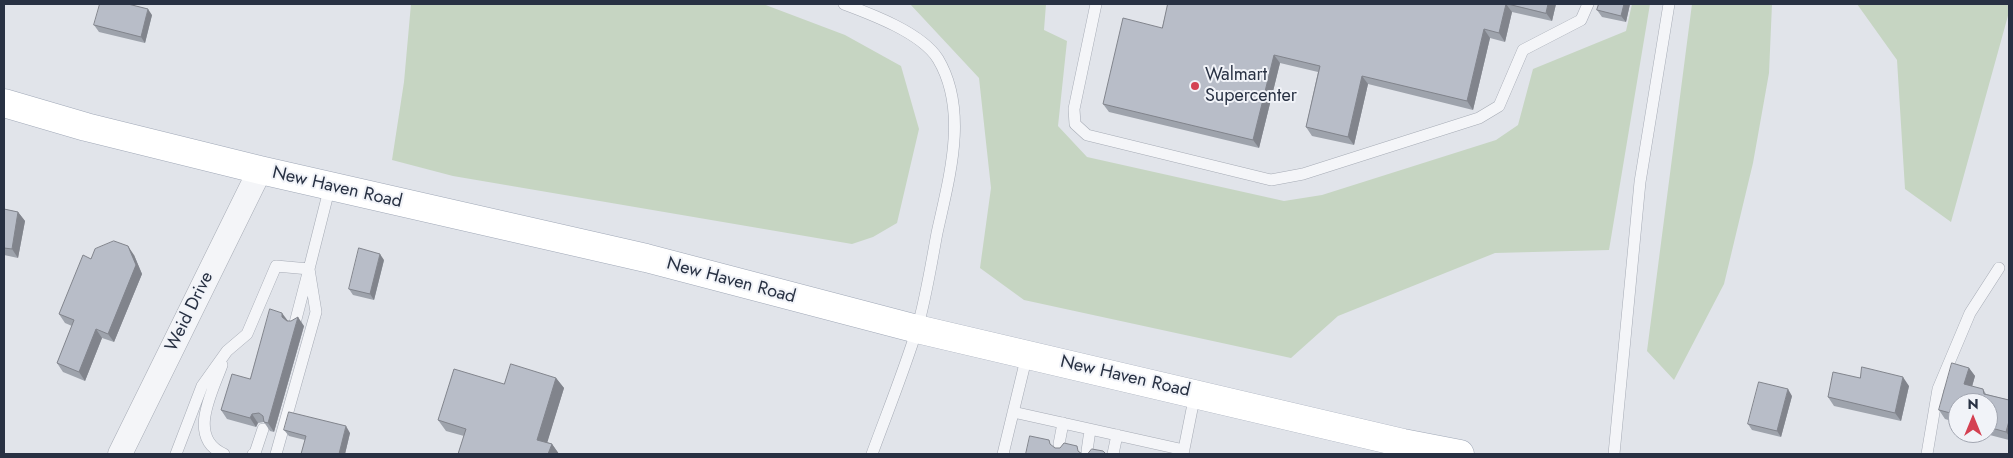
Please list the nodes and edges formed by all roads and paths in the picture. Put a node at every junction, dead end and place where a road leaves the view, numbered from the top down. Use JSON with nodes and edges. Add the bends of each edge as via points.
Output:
{"nodes":[{"id":1,"x":844,"y":4,"type":"edge"},
{"id":2,"x":1096,"y":4,"type":"edge"},
{"id":3,"x":1588,"y":4,"type":"edge"},
{"id":4,"x":1670,"y":4,"type":"edge"},
{"id":5,"x":4,"y":103,"type":"edge"},
{"id":6,"x":260,"y":170,"type":"junction"},
{"id":7,"x":330,"y":186,"type":"junction"},
{"id":8,"x":1999,"y":268,"type":"dead end"},
{"id":9,"x":309,"y":269,"type":"junction"},
{"id":10,"x":295,"y":323,"type":"edge"},
{"id":11,"x":917,"y":329,"type":"junction"},
{"id":12,"x":227,"y":351,"type":"junction"},
{"id":13,"x":1027,"y":355,"type":"junction"},
{"id":14,"x":1195,"y":394,"type":"junction"},
{"id":15,"x":1013,"y":412,"type":"junction"},
{"id":16,"x":1063,"y":423,"type":"junction"},
{"id":17,"x":263,"y":429,"type":"edge"},
{"id":18,"x":1090,"y":430,"type":"junction"},
{"id":19,"x":1117,"y":435,"type":"junction"},
{"id":20,"x":1147,"y":442,"type":"junction"},
{"id":21,"x":1059,"y":444,"type":"dead end"},
{"id":22,"x":1086,"y":450,"type":"dead end"},
{"id":23,"x":1183,"y":452,"type":"edge"},
{"id":24,"x":120,"y":454,"type":"edge"},
{"id":25,"x":176,"y":454,"type":"edge"},
{"id":26,"x":224,"y":454,"type":"edge"},
{"id":27,"x":252,"y":454,"type":"edge"},
{"id":28,"x":276,"y":454,"type":"edge"},
{"id":29,"x":872,"y":454,"type":"edge"},
{"id":30,"x":1003,"y":454,"type":"edge"},
{"id":31,"x":1113,"y":454,"type":"edge"},
{"id":32,"x":1144,"y":454,"type":"edge"},
{"id":33,"x":1460,"y":454,"type":"edge"},
{"id":34,"x":1614,"y":454,"type":"edge"},
{"id":35,"x":1927,"y":454,"type":"edge"}],
"edges":[{"from":1,"to":11,"type":"lane","via":[[882,18],[916,38],[937,58],[949,88],[954,123],[952,166]]},
{"from":2,"to":3,"type":"lane","via":[[1074,109],[1075,124],[1087,135],[1271,180],[1303,174],[1479,118],[1499,106],[1523,50],[1581,20]]},
{"from":4,"to":34,"type":"lane","via":[[1640,182]]},
{"from":5,"to":6,"type":"main road","name":"New Haven Road"},
{"from":6,"to":7,"type":"main road","name":"New Haven Road"},
{"from":6,"to":24,"type":"street","name":"Weid Drive"},
{"from":7,"to":9,"type":"lane"},
{"from":7,"to":11,"type":"main road","name":"New Haven Road","via":[[646,258]]},
{"from":8,"to":35,"type":"lane","via":[[1970,314],[1938,389]]},
{"from":9,"to":10,"type":"lane"},
{"from":9,"to":12,"type":"lane","via":[[276,266],[246,334]]},
{"from":9,"to":28,"type":"lane","via":[[316,312]]},
{"from":11,"to":13,"type":"main road","name":"New Haven Road"},
{"from":11,"to":29,"type":"lane"},
{"from":12,"to":25,"type":"lane","via":[[202,386]]},
{"from":12,"to":26,"type":"lane","via":[[204,426],[206,439],[216,451]]},
{"from":13,"to":14,"type":"main road","name":"New Haven Road"},
{"from":13,"to":15,"type":"lane"},
{"from":14,"to":23,"type":"lane"},
{"from":14,"to":33,"type":"main road","name":"New Haven Road"},
{"from":15,"to":16,"type":"lane"},
{"from":15,"to":30,"type":"lane"},
{"from":16,"to":18,"type":"lane"},
{"from":16,"to":21,"type":"lane"},
{"from":17,"to":27,"type":"lane"},
{"from":18,"to":19,"type":"lane"},
{"from":18,"to":22,"type":"lane"},
{"from":19,"to":20,"type":"lane"},
{"from":19,"to":31,"type":"lane"},
{"from":20,"to":23,"type":"lane"},
{"from":20,"to":32,"type":"lane"}]}
